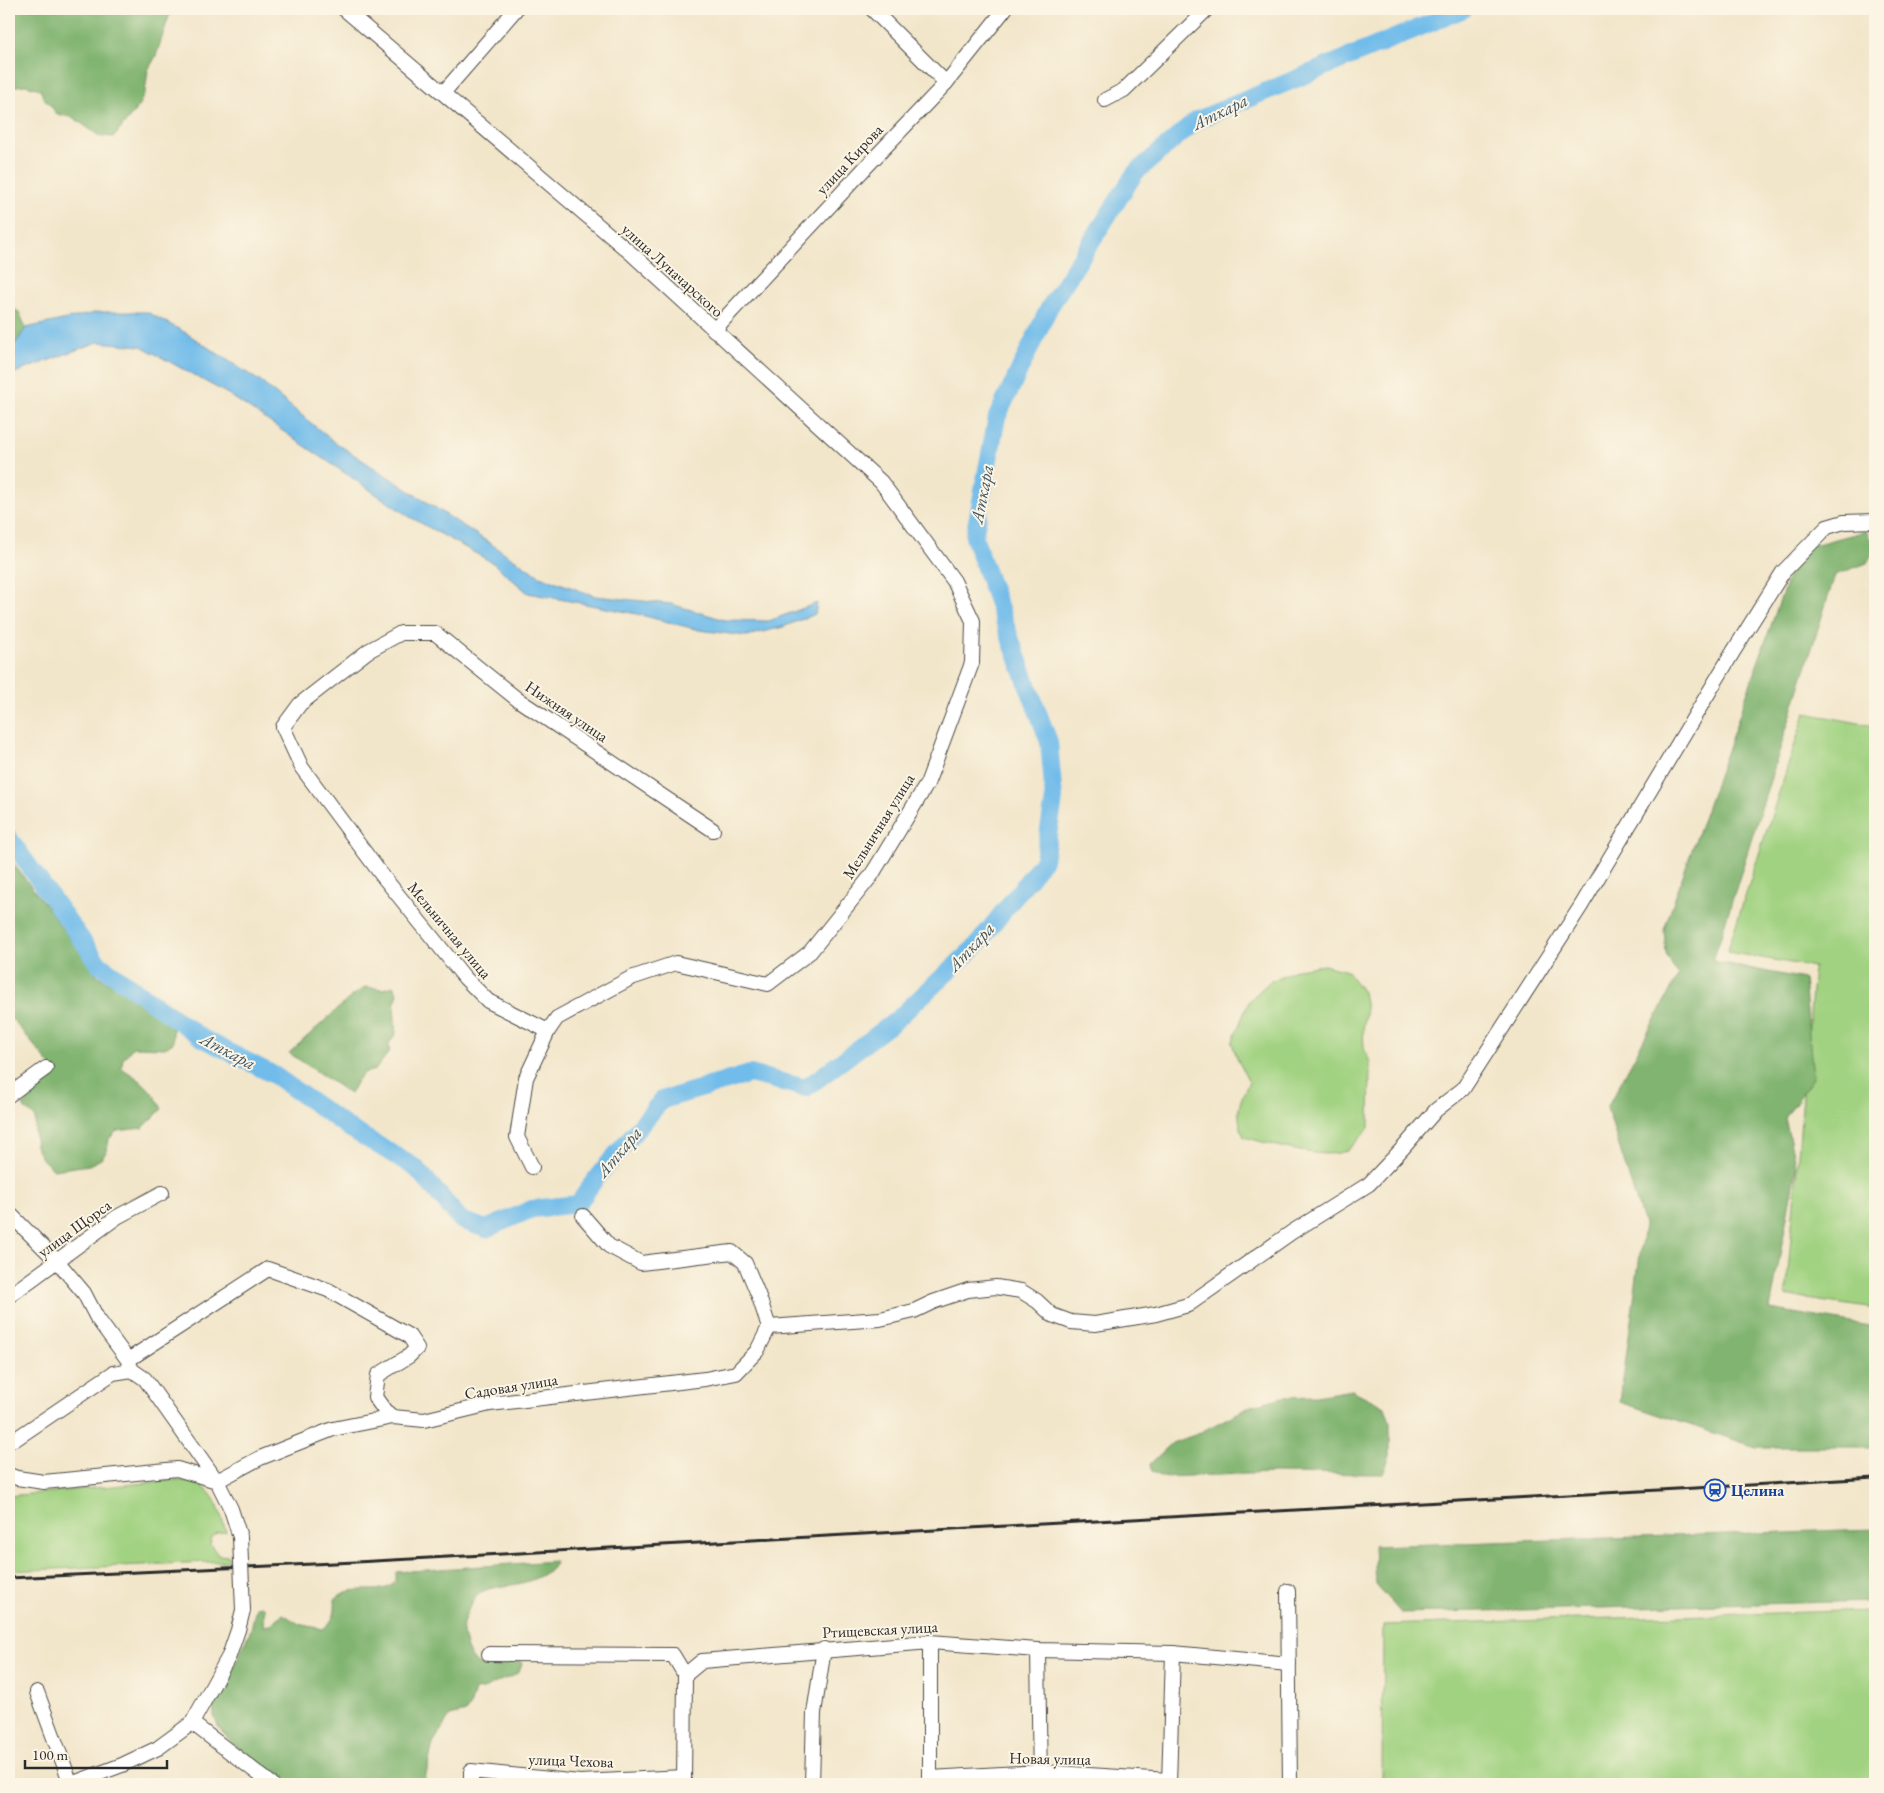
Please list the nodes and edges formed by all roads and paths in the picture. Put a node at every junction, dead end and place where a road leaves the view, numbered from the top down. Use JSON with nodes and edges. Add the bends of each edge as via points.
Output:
{"nodes":[{"id":1,"x":344,"y":9,"type":"edge"},
{"id":2,"x":516,"y":9,"type":"edge"},
{"id":3,"x":872,"y":9,"type":"edge"},
{"id":4,"x":1005,"y":9,"type":"edge"},
{"id":5,"x":1207,"y":9,"type":"edge"},
{"id":6,"x":946,"y":83,"type":"junction"},
{"id":7,"x":443,"y":93,"type":"junction"},
{"id":8,"x":1105,"y":100,"type":"dead end"},
{"id":9,"x":714,"y":330,"type":"junction"},
{"id":10,"x":1875,"y":521,"type":"edge"},
{"id":11,"x":402,"y":633,"type":"joint"},
{"id":12,"x":972,"y":663,"type":"joint"},
{"id":13,"x":713,"y":830,"type":"dead end"},
{"id":14,"x":548,"y":1031,"type":"junction"},
{"id":15,"x":46,"y":1068,"type":"dead end"},
{"id":16,"x":9,"y":1095,"type":"edge"},
{"id":17,"x":532,"y":1167,"type":"dead end"},
{"id":18,"x":162,"y":1193,"type":"dead end"},
{"id":19,"x":9,"y":1213,"type":"edge"},
{"id":20,"x":583,"y":1216,"type":"dead end"},
{"id":21,"x":58,"y":1262,"type":"junction"},
{"id":22,"x":9,"y":1296,"type":"edge"},
{"id":23,"x":769,"y":1327,"type":"junction"},
{"id":24,"x":130,"y":1365,"type":"junction"},
{"id":25,"x":392,"y":1416,"type":"junction"},
{"id":26,"x":9,"y":1442,"type":"edge"},
{"id":27,"x":9,"y":1475,"type":"edge"},
{"id":28,"x":216,"y":1481,"type":"junction"},
{"id":29,"x":1288,"y":1591,"type":"dead end"},
{"id":30,"x":930,"y":1642,"type":"junction"},
{"id":31,"x":824,"y":1650,"type":"junction"},
{"id":32,"x":1038,"y":1650,"type":"junction"},
{"id":33,"x":1173,"y":1652,"type":"junction"},
{"id":34,"x":489,"y":1654,"type":"dead end"},
{"id":35,"x":1289,"y":1664,"type":"junction"},
{"id":36,"x":685,"y":1675,"type":"junction"},
{"id":37,"x":37,"y":1692,"type":"dead end"},
{"id":38,"x":192,"y":1723,"type":"junction"},
{"id":39,"x":1040,"y":1778,"type":"edge"},
{"id":40,"x":684,"y":1781,"type":"edge"},
{"id":41,"x":930,"y":1781,"type":"edge"},
{"id":42,"x":1169,"y":1782,"type":"edge"},
{"id":43,"x":71,"y":1784,"type":"edge"},
{"id":44,"x":272,"y":1784,"type":"edge"},
{"id":45,"x":471,"y":1784,"type":"edge"},
{"id":46,"x":812,"y":1784,"type":"edge"},
{"id":47,"x":1290,"y":1784,"type":"edge"}],
"edges":[{"from":1,"to":7,"type":"street","name":"улица Луначарского"},
{"from":2,"to":7,"type":"street"},
{"from":3,"to":6,"type":"street"},
{"from":4,"to":6,"type":"street","name":"улица Кирова"},
{"from":5,"to":8,"type":"street","via":[[1124,90]]},
{"from":6,"to":9,"type":"street","name":"улица Кирова"},
{"from":7,"to":9,"type":"street","name":"улица Луначарского"},
{"from":9,"to":12,"type":"street","name":"улица Луначарского","via":[[881,482],[954,581],[973,621]]},
{"from":10,"to":23,"type":"street","via":[[1844,522],[1827,527],[1783,572],[1581,906],[1463,1089],[1436,1110],[1369,1184],[1292,1232],[1188,1305],[1156,1314],[1095,1324],[1070,1322],[1052,1315],[1021,1291],[996,1287],[968,1290],[914,1311],[880,1318]]},
{"from":11,"to":13,"type":"street","name":"Нижняя улица","via":[[435,633],[517,699]]},
{"from":11,"to":14,"type":"street","name":"Мельничная улица","via":[[368,651],[300,704],[282,727],[302,768],[381,874],[465,978],[488,1001]]},
{"from":12,"to":14,"type":"street","name":"Мельничная улица","via":[[926,784],[871,876],[810,952],[768,984],[676,963],[631,978],[557,1018]]},
{"from":14,"to":17,"type":"street","via":[[526,1078],[517,1137]]},
{"from":15,"to":16,"type":"street"},
{"from":18,"to":21,"type":"street","name":"улица Щорса","via":[[117,1217]]},
{"from":19,"to":21,"type":"street"},
{"from":20,"to":23,"type":"street","via":[[609,1246],[641,1263],[732,1252],[745,1263]]},
{"from":21,"to":22,"type":"street","name":"улица Щорса"},
{"from":21,"to":24,"type":"street","via":[[84,1293],[97,1318]]},
{"from":23,"to":25,"type":"street","name":"Садовая улица","via":[[758,1351],[736,1373],[490,1404],[424,1420]]},
{"from":24,"to":25,"type":"street","via":[[268,1269],[328,1290],[410,1336],[417,1348],[378,1375],[375,1397]]},
{"from":24,"to":26,"type":"street"},
{"from":24,"to":28,"type":"street","via":[[144,1379]]},
{"from":25,"to":28,"type":"street","name":"Садовая улица","via":[[333,1429],[260,1458]]},
{"from":27,"to":28,"type":"street","via":[[44,1482],[177,1469]]},
{"from":28,"to":38,"type":"street","bridge":true,"via":[[231,1509],[240,1537],[243,1610],[228,1656]]},
{"from":29,"to":35,"type":"street"},
{"from":30,"to":31,"type":"street","name":"Ртищевская улица"},
{"from":30,"to":32,"type":"street","name":"Ртищевская улица"},
{"from":30,"to":41,"type":"street"},
{"from":31,"to":36,"type":"street","name":"Ртищевская улица","via":[[702,1660]]},
{"from":31,"to":46,"type":"street","via":[[814,1713]]},
{"from":32,"to":33,"type":"street","name":"Ртищевская улица"},
{"from":32,"to":39,"type":"street"},
{"from":33,"to":35,"type":"street","name":"Ртищевская улица"},
{"from":33,"to":42,"type":"street"},
{"from":34,"to":36,"type":"street","via":[[673,1655]]},
{"from":35,"to":47,"type":"street"},
{"from":36,"to":40,"type":"street"},
{"from":37,"to":43,"type":"street"},
{"from":38,"to":43,"type":"street","via":[[158,1748]]},
{"from":38,"to":44,"type":"street"},
{"from":39,"to":41,"type":"street","name":"Новая улица"},
{"from":39,"to":42,"type":"street","name":"Новая улица"},
{"from":40,"to":45,"type":"street","name":"улица Чехова","via":[[580,1782],[471,1771]]}]}
